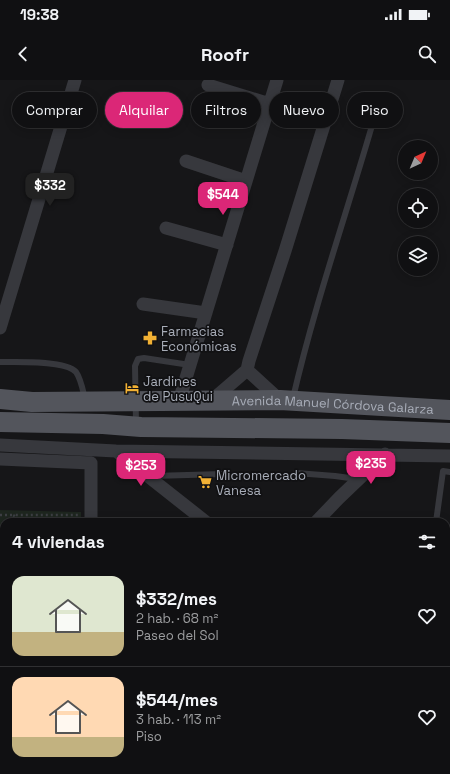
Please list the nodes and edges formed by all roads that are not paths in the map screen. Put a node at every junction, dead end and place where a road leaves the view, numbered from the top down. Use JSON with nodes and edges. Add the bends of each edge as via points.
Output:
{"nodes":[{"id":1,"x":75,"y":80,"type":"edge"},
{"id":2,"x":277,"y":80,"type":"edge"},
{"id":3,"x":338,"y":80,"type":"edge"},
{"id":4,"x":208,"y":85,"type":"dead end"},
{"id":5,"x":274,"y":92,"type":"edge"},
{"id":6,"x":269,"y":104,"type":"edge"},
{"id":7,"x":269,"y":107,"type":"edge"},
{"id":8,"x":371,"y":128,"type":"dead end"},
{"id":9,"x":186,"y":161,"type":"dead end"},
{"id":10,"x":246,"y":181,"type":"junction"},
{"id":11,"x":166,"y":228,"type":"dead end"},
{"id":12,"x":227,"y":245,"type":"junction"},
{"id":13,"x":143,"y":304,"type":"dead end"},
{"id":14,"x":206,"y":313,"type":"junction"},
{"id":15,"x":0,"y":328,"type":"edge"},
{"id":16,"x":0,"y":362,"type":"edge"},
{"id":17,"x":190,"y":365,"type":"junction"},
{"id":18,"x":247,"y":370,"type":"junction"},
{"id":19,"x":0,"y":400,"type":"edge"},
{"id":20,"x":179,"y":401,"type":"junction"},
{"id":21,"x":211,"y":401,"type":"junction"},
{"id":22,"x":286,"y":401,"type":"junction"},
{"id":23,"x":86,"y":402,"type":"junction"},
{"id":24,"x":135,"y":402,"type":"junction"},
{"id":25,"x":450,"y":410,"type":"edge"},
{"id":26,"x":0,"y":422,"type":"edge"},
{"id":27,"x":136,"y":426,"type":"junction"},
{"id":28,"x":450,"y":433,"type":"edge"},
{"id":29,"x":0,"y":445,"type":"edge"},
{"id":30,"x":116,"y":451,"type":"junction"},
{"id":31,"x":385,"y":454,"type":"junction"},
{"id":32,"x":450,"y":456,"type":"edge"},
{"id":33,"x":0,"y":459,"type":"edge"},
{"id":34,"x":450,"y":472,"type":"edge"},
{"id":35,"x":296,"y":473,"type":"dead end"},
{"id":36,"x":223,"y":474,"type":"dead end"},
{"id":37,"x":148,"y":476,"type":"junction"},
{"id":38,"x":358,"y":480,"type":"junction"},
{"id":39,"x":91,"y":518,"type":"edge"},
{"id":40,"x":201,"y":518,"type":"edge"},
{"id":41,"x":320,"y":518,"type":"edge"},
{"id":42,"x":437,"y":518,"type":"edge"}],
"edges":[{"from":1,"to":15,"type":"street"},
{"from":2,"to":5,"type":"street"},
{"from":3,"to":18,"type":"street"},
{"from":4,"to":6,"type":"street"},
{"from":7,"to":10,"type":"street"},
{"from":8,"to":22,"type":"lane","via":[[302,357]]},
{"from":9,"to":10,"type":"street"},
{"from":10,"to":12,"type":"street"},
{"from":11,"to":12,"type":"street"},
{"from":12,"to":14,"type":"street"},
{"from":13,"to":14,"type":"street"},
{"from":14,"to":17,"type":"street"},
{"from":16,"to":23,"type":"lane","via":[[54,364],[71,368],[78,375]]},
{"from":17,"to":20,"type":"street"},
{"from":17,"to":24,"type":"lane","via":[[138,359],[134,366]]},
{"from":18,"to":21,"type":"street"},
{"from":18,"to":22,"type":"street"},
{"from":19,"to":23,"type":"main road","name":"Avenida Manuel Córdova Galarza"},
{"from":20,"to":21,"type":"main road","name":"Avenida Manuel Córdova Galarza"},
{"from":20,"to":24,"type":"main road","name":"Avenida Manuel Córdova Galarza"},
{"from":21,"to":22,"type":"main road","name":"Avenida Manuel Córdova Galarza"},
{"from":22,"to":25,"type":"main road","name":"Avenida Manuel Córdova Galarza"},
{"from":23,"to":24,"type":"main road","name":"Avenida Manuel Córdova Galarza"},
{"from":24,"to":27,"type":"lane"},
{"from":26,"to":27,"type":"main road","name":"Avenida Manuel Córdova Galarza"},
{"from":27,"to":28,"type":"main road","name":"Avenida Manuel Córdova Galarza"},
{"from":29,"to":30,"type":"street"},
{"from":30,"to":31,"type":"street"},
{"from":30,"to":37,"type":"street"},
{"from":31,"to":32,"type":"street"},
{"from":31,"to":38,"type":"street"},
{"from":33,"to":39,"type":"street","via":[[91,463]]},
{"from":34,"to":42,"type":"lane","via":[[443,471]]},
{"from":35,"to":38,"type":"lane"},
{"from":36,"to":37,"type":"lane"},
{"from":37,"to":40,"type":"street"},
{"from":38,"to":41,"type":"street"}]}
